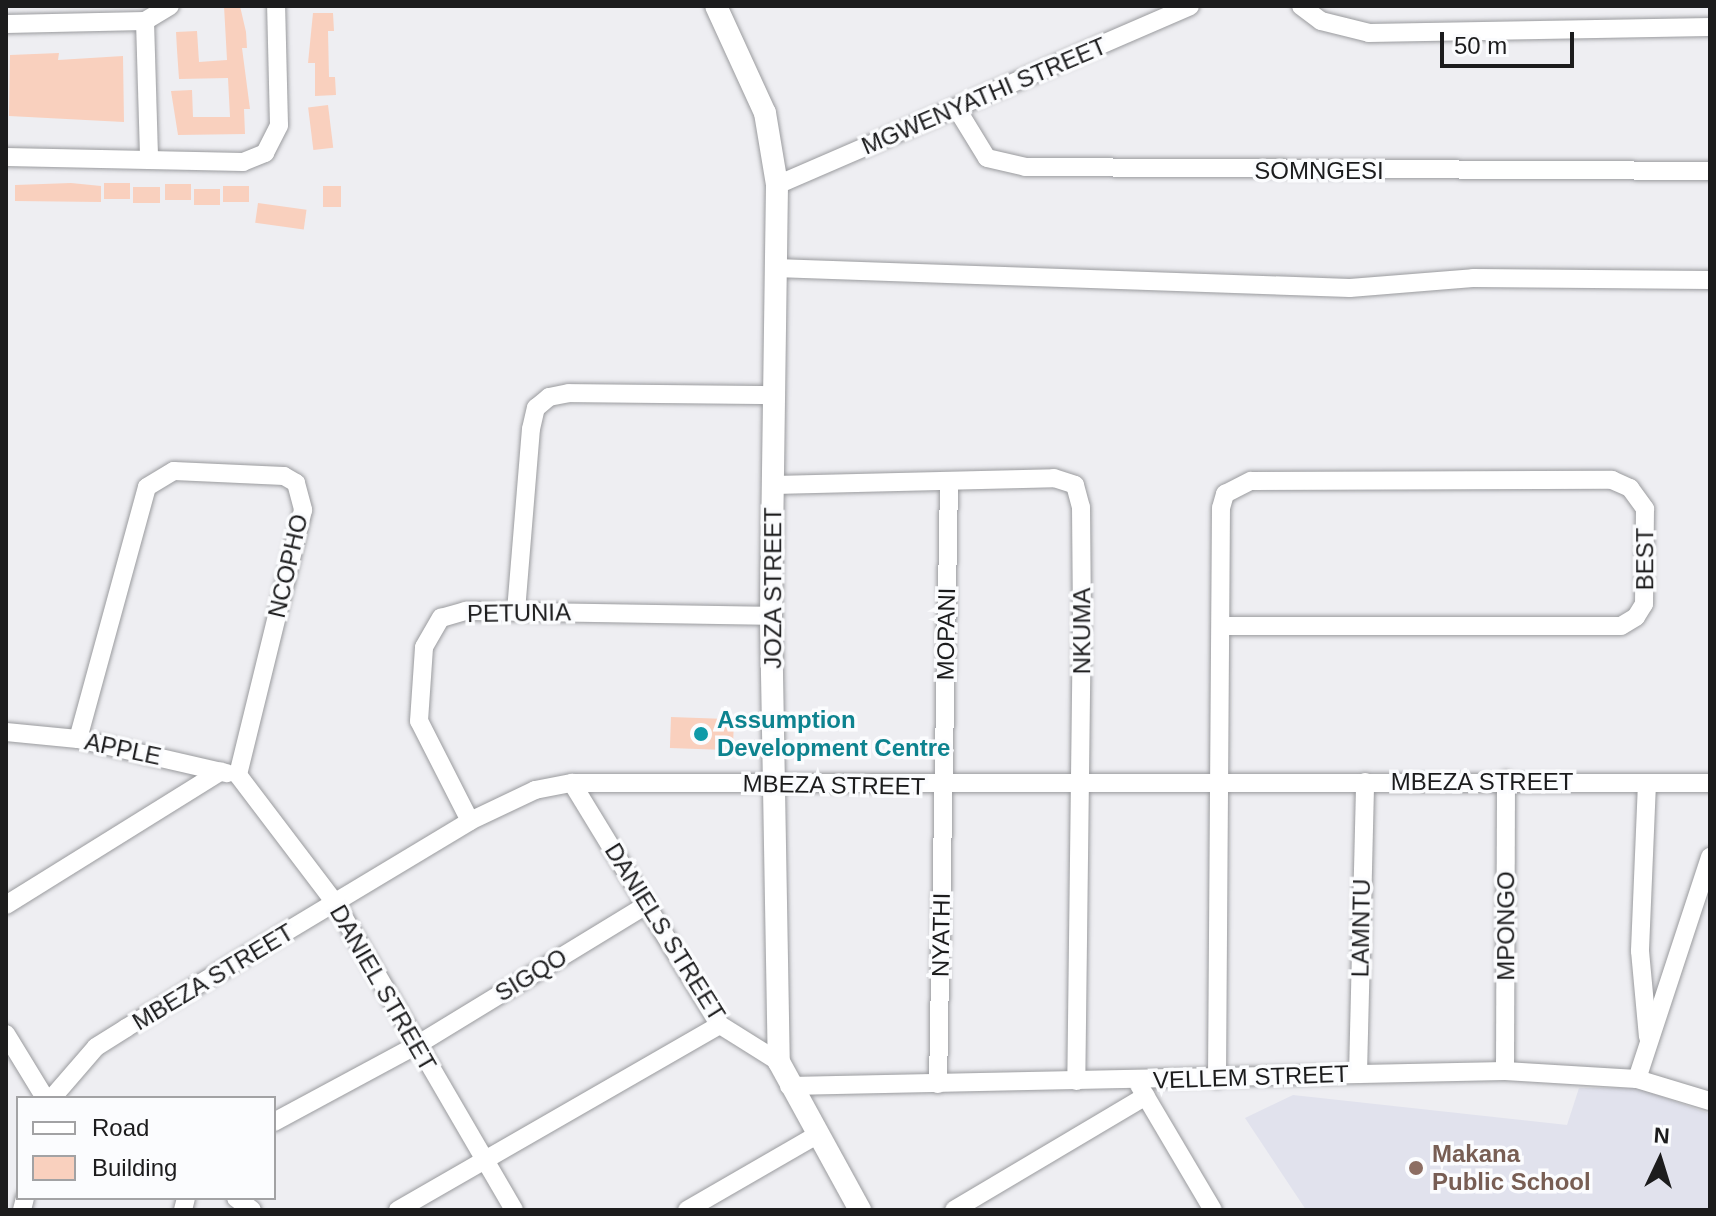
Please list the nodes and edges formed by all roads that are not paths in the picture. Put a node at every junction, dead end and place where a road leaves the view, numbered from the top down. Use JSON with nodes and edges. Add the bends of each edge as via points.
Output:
{"nodes":[{"id":1,"x":170,"y":6,"type":"edge"},
{"id":2,"x":276,"y":6,"type":"edge"},
{"id":3,"x":716,"y":6,"type":"edge"},
{"id":4,"x":1190,"y":6,"type":"edge"},
{"id":5,"x":1301,"y":6,"type":"edge"},
{"id":6,"x":10,"y":18,"type":"edge"},
{"id":7,"x":145,"y":21,"type":"junction"},
{"id":8,"x":1710,"y":27,"type":"edge"},
{"id":9,"x":957,"y":109,"type":"junction"},
{"id":10,"x":6,"y":157,"type":"edge"},
{"id":11,"x":149,"y":158,"type":"junction"},
{"id":12,"x":1710,"y":171,"type":"edge"},
{"id":13,"x":777,"y":185,"type":"junction"},
{"id":14,"x":775,"y":268,"type":"junction"},
{"id":15,"x":1710,"y":280,"type":"edge"},
{"id":16,"x":775,"y":395,"type":"junction"},
{"id":17,"x":949,"y":481,"type":"junction"},
{"id":18,"x":774,"y":485,"type":"junction"},
{"id":19,"x":516,"y":611,"type":"junction"},
{"id":20,"x":771,"y":616,"type":"junction"},
{"id":21,"x":1224,"y":626,"type":"junction"},
{"id":22,"x":6,"y":732,"type":"edge"},
{"id":23,"x":78,"y":739,"type":"junction"},
{"id":24,"x":229,"y":773,"type":"junction"},
{"id":25,"x":1506,"y":780,"type":"junction"},
{"id":26,"x":1222,"y":782,"type":"junction"},
{"id":27,"x":1365,"y":782,"type":"junction"},
{"id":28,"x":572,"y":783,"type":"junction"},
{"id":29,"x":1647,"y":783,"type":"junction"},
{"id":30,"x":1710,"y":783,"type":"edge"},
{"id":31,"x":773,"y":784,"type":"junction"},
{"id":32,"x":1082,"y":785,"type":"junction"},
{"id":33,"x":943,"y":787,"type":"junction"},
{"id":34,"x":470,"y":821,"type":"junction"},
{"id":35,"x":1710,"y":857,"type":"edge"},
{"id":36,"x":336,"y":904,"type":"junction"},
{"id":37,"x":6,"y":905,"type":"edge"},
{"id":38,"x":646,"y":905,"type":"junction"},
{"id":39,"x":720,"y":1025,"type":"junction"},
{"id":40,"x":6,"y":1034,"type":"edge"},
{"id":41,"x":1648,"y":1037,"type":"junction"},
{"id":42,"x":417,"y":1045,"type":"junction"},
{"id":43,"x":779,"y":1062,"type":"junction"},
{"id":44,"x":1505,"y":1071,"type":"junction"},
{"id":45,"x":1358,"y":1074,"type":"junction"},
{"id":46,"x":1217,"y":1079,"type":"junction"},
{"id":47,"x":1637,"y":1079,"type":"junction"},
{"id":48,"x":1076,"y":1081,"type":"junction"},
{"id":49,"x":938,"y":1084,"type":"junction"},
{"id":50,"x":789,"y":1086,"type":"junction"},
{"id":51,"x":1141,"y":1088,"type":"junction"},
{"id":52,"x":44,"y":1096,"type":"edge"},
{"id":53,"x":54,"y":1096,"type":"edge"},
{"id":54,"x":1710,"y":1101,"type":"edge"},
{"id":55,"x":276,"y":1121,"type":"edge"},
{"id":56,"x":815,"y":1136,"type":"junction"},
{"id":57,"x":480,"y":1159,"type":"junction"},
{"id":58,"x":398,"y":1210,"type":"edge"},
{"id":59,"x":514,"y":1210,"type":"edge"},
{"id":60,"x":687,"y":1210,"type":"edge"},
{"id":61,"x":860,"y":1210,"type":"edge"},
{"id":62,"x":954,"y":1210,"type":"edge"},
{"id":63,"x":1213,"y":1210,"type":"edge"}],
"edges":[{"from":1,"to":7,"type":"street"},
{"from":2,"to":11,"type":"street","via":[[280,80],[273,144],[243,162]]},
{"from":3,"to":13,"type":"street","name":"JOZA STREET","via":[[765,113]]},
{"from":4,"to":9,"type":"street","name":"MGWENYATHI STREET"},
{"from":5,"to":8,"type":"street","via":[[1321,21],[1369,33]]},
{"from":6,"to":7,"type":"street"},
{"from":7,"to":11,"type":"street"},
{"from":9,"to":12,"type":"street","name":"SOMNGESI","via":[[987,158],[1025,167]]},
{"from":9,"to":13,"type":"street","name":"MGWENYATHI STREET"},
{"from":10,"to":11,"type":"street"},
{"from":13,"to":14,"type":"street","name":"JOZA STREET"},
{"from":14,"to":15,"type":"street","via":[[1350,288],[1473,278]]},
{"from":14,"to":16,"type":"street","name":"JOZA STREET"},
{"from":16,"to":18,"type":"street","name":"JOZA STREET"},
{"from":16,"to":19,"type":"street","via":[[549,397],[536,408],[531,429]]},
{"from":17,"to":18,"type":"street","name":"NKUMA"},
{"from":17,"to":32,"type":"street","name":"NKUMA","via":[[1054,478],[1068,480],[1078,492]]},
{"from":17,"to":33,"type":"street","name":"MOPANI"},
{"from":18,"to":20,"type":"street","name":"JOZA STREET"},
{"from":19,"to":20,"type":"street","name":"PETUNIA"},
{"from":19,"to":34,"type":"street","name":"PETUNIA","via":[[465,611],[441,618],[424,647],[419,721]]},
{"from":20,"to":31,"type":"street","name":"JOZA STREET"},
{"from":21,"to":21,"type":"street","name":"BEST","via":[[1221,508],[1225,494],[1237,484],[1612,480],[1630,488],[1645,509],[1644,604],[1621,626]]},
{"from":21,"to":26,"type":"street","name":"BEST"},
{"from":22,"to":23,"type":"street","name":"APPLE"},
{"from":23,"to":24,"type":"street","name":"APPLE"},
{"from":23,"to":24,"type":"street","name":"NCOPHO","via":[[147,487],[174,471],[284,476],[296,483],[303,510]]},
{"from":24,"to":36,"type":"street","name":"DANIEL STREET"},
{"from":24,"to":37,"type":"street"},
{"from":25,"to":27,"type":"street","name":"MBEZA STREET"},
{"from":25,"to":29,"type":"street","name":"MBEZA STREET"},
{"from":25,"to":44,"type":"street","name":"MPONGO"},
{"from":26,"to":27,"type":"street","name":"MBEZA STREET"},
{"from":26,"to":32,"type":"street","name":"MBEZA STREET"},
{"from":26,"to":46,"type":"street","name":"BEST"},
{"from":27,"to":45,"type":"street","name":"LAMNTU"},
{"from":28,"to":31,"type":"street","name":"MBEZA STREET"},
{"from":28,"to":34,"type":"street","name":"MBEZA STREET","via":[[535,790]]},
{"from":28,"to":38,"type":"street","name":"DANIELS STREET"},
{"from":29,"to":30,"type":"street","name":"MBEZA STREET"},
{"from":29,"to":41,"type":"street","via":[[1640,951]]},
{"from":31,"to":33,"type":"street","name":"MBEZA STREET"},
{"from":31,"to":43,"type":"street","name":"JOZA STREET"},
{"from":32,"to":33,"type":"street","name":"MBEZA STREET"},
{"from":32,"to":48,"type":"street","name":"NKUMA"},
{"from":33,"to":49,"type":"street","name":"NYATHI"},
{"from":34,"to":36,"type":"street","name":"MBEZA STREET"},
{"from":35,"to":41,"type":"street"},
{"from":36,"to":42,"type":"street","name":"DANIEL STREET"},
{"from":36,"to":53,"type":"street","name":"MBEZA STREET","via":[[96,1047]]},
{"from":38,"to":39,"type":"street","name":"DANIELS STREET"},
{"from":38,"to":42,"type":"street","name":"SIGQO"},
{"from":39,"to":43,"type":"street","name":"DANIELS STREET"},
{"from":39,"to":57,"type":"street"},
{"from":40,"to":52,"type":"street"},
{"from":41,"to":47,"type":"street"},
{"from":42,"to":55,"type":"street","name":"SIGQO"},
{"from":42,"to":57,"type":"street","name":"DANIEL STREET"},
{"from":43,"to":50,"type":"street","name":"JOZA STREET"},
{"from":44,"to":45,"type":"street","name":"VELLEM STREET"},
{"from":44,"to":47,"type":"street","name":"VELLEM STREET"},
{"from":45,"to":46,"type":"street","name":"VELLEM STREET"},
{"from":46,"to":51,"type":"street","name":"VELLEM STREET"},
{"from":47,"to":54,"type":"street","name":"VELLEM STREET"},
{"from":48,"to":49,"type":"street","name":"VELLEM STREET"},
{"from":48,"to":51,"type":"street","name":"VELLEM STREET"},
{"from":49,"to":50,"type":"street","name":"VELLEM STREET"},
{"from":50,"to":56,"type":"street","name":"JOZA STREET"},
{"from":51,"to":62,"type":"street"},
{"from":51,"to":63,"type":"street"},
{"from":56,"to":60,"type":"street"},
{"from":56,"to":61,"type":"street","name":"JOZA STREET"},
{"from":57,"to":58,"type":"street"},
{"from":57,"to":59,"type":"street","name":"DANIEL STREET"}]}
